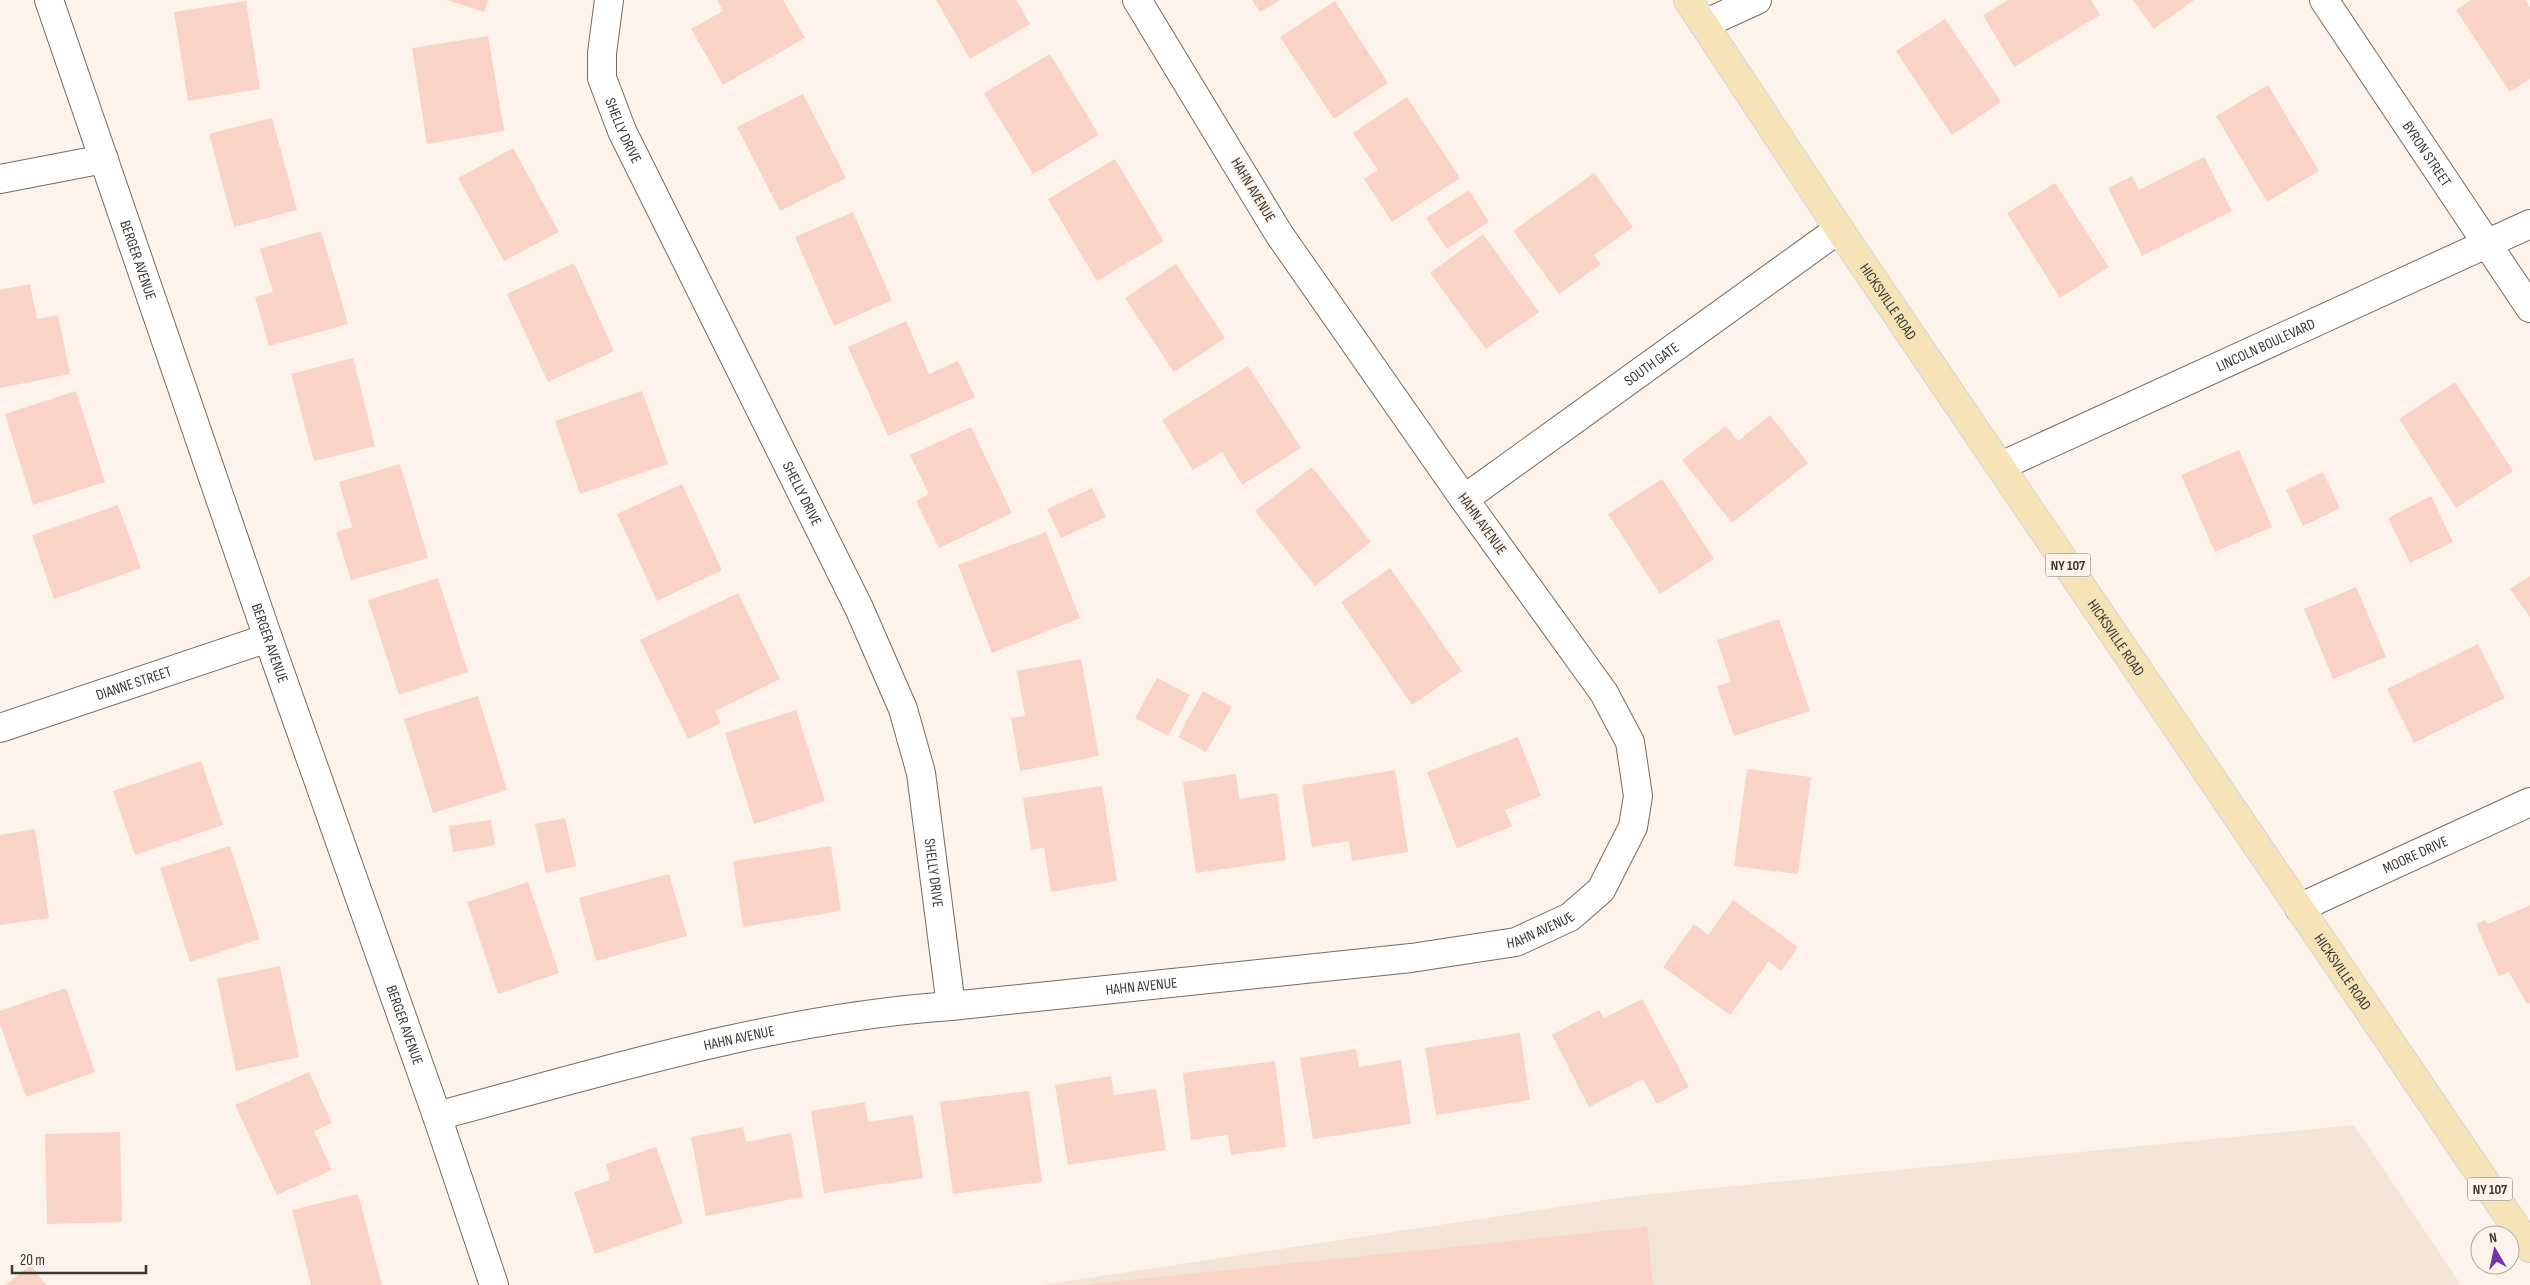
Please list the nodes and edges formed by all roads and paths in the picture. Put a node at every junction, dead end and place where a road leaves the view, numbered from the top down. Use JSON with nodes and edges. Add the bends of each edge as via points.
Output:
{"nodes":[{"id":1,"x":49,"y":0,"type":"edge"},
{"id":2,"x":609,"y":0,"type":"edge"},
{"id":3,"x":1137,"y":0,"type":"edge"},
{"id":4,"x":1688,"y":0,"type":"edge"},
{"id":5,"x":1757,"y":0,"type":"edge"},
{"id":6,"x":2324,"y":0,"type":"edge"},
{"id":7,"x":1704,"y":24,"type":"junction"},
{"id":8,"x":104,"y":159,"type":"junction"},
{"id":9,"x":0,"y":179,"type":"edge"},
{"id":10,"x":2530,"y":224,"type":"edge"},
{"id":11,"x":1839,"y":229,"type":"junction"},
{"id":12,"x":2487,"y":244,"type":"junction"},
{"id":13,"x":2530,"y":308,"type":"edge"},
{"id":14,"x":2001,"y":466,"type":"junction"},
{"id":15,"x":1464,"y":499,"type":"junction"},
{"id":16,"x":268,"y":638,"type":"junction"},
{"id":17,"x":0,"y":728,"type":"edge"},
{"id":18,"x":2530,"y":802,"type":"edge"},
{"id":19,"x":2299,"y":908,"type":"junction"},
{"id":20,"x":951,"y":1006,"type":"junction"},
{"id":21,"x":437,"y":1116,"type":"junction"},
{"id":22,"x":2530,"y":1248,"type":"edge"},
{"id":23,"x":494,"y":1285,"type":"edge"}],
"edges":[{"from":1,"to":8,"type":"street","name":"BERGER AVENUE"},
{"from":2,"to":20,"type":"street","name":"SHELLY DRIVE","via":[[602,78],[622,131],[859,608],[903,709],[921,773]]},
{"from":3,"to":15,"type":"street","name":"HAHN AVENUE","via":[[1279,234]]},
{"from":4,"to":7,"type":"main road","name":"HICKSVILLE ROAD","number":"NY 107"},
{"from":5,"to":7,"type":"street"},
{"from":6,"to":12,"type":"street","name":"BYRON STREET"},
{"from":7,"to":11,"type":"main road","name":"HICKSVILLE ROAD","number":"NY 107"},
{"from":8,"to":9,"type":"street"},
{"from":8,"to":16,"type":"street","name":"BERGER AVENUE"},
{"from":10,"to":12,"type":"street","name":"LINCOLN BOULEVARD"},
{"from":11,"to":14,"type":"main road","name":"HICKSVILLE ROAD","number":"NY 107"},
{"from":11,"to":15,"type":"street","name":"SOUTH GATE"},
{"from":12,"to":13,"type":"street","name":"BYRON STREET"},
{"from":12,"to":14,"type":"street","name":"LINCOLN BOULEVARD"},
{"from":14,"to":19,"type":"main road","name":"HICKSVILLE ROAD","number":"NY 107"},
{"from":15,"to":20,"type":"street","name":"HAHN AVENUE","via":[[1604,693],[1630,742],[1638,796],[1633,827],[1601,890],[1570,917],[1516,942],[1411,958]]},
{"from":16,"to":17,"type":"street","name":"DIANNE STREET"},
{"from":16,"to":21,"type":"street","name":"BERGER AVENUE"},
{"from":18,"to":19,"type":"street","name":"MOORE DRIVE"},
{"from":19,"to":22,"type":"main road","name":"HICKSVILLE ROAD","number":"NY 107"},
{"from":20,"to":21,"type":"street","name":"HAHN AVENUE","via":[[893,1010],[692,1047]]},
{"from":21,"to":23,"type":"street","name":"BERGER AVENUE"}]}
